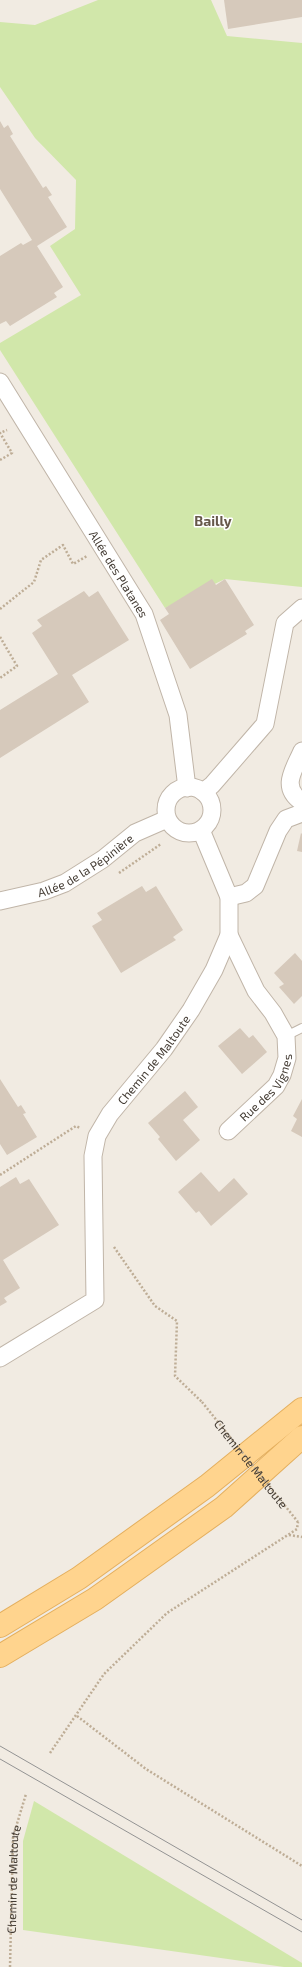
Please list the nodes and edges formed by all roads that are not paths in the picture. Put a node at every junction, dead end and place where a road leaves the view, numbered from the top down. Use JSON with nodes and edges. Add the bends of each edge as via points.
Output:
{"nodes":[{"id":1,"x":0,"y":382,"type":"edge"},
{"id":2,"x":302,"y":608,"type":"edge"},
{"id":3,"x":302,"y":751,"type":"edge"},
{"id":4,"x":187,"y":788,"type":"junction"},
{"id":5,"x":203,"y":792,"type":"junction"},
{"id":6,"x":302,"y":802,"type":"edge"},
{"id":7,"x":302,"y":813,"type":"edge"},
{"id":8,"x":167,"y":819,"type":"junction"},
{"id":9,"x":201,"y":830,"type":"junction"},
{"id":10,"x":229,"y":897,"type":"junction"},
{"id":11,"x":0,"y":901,"type":"edge"},
{"id":12,"x":229,"y":935,"type":"junction"},
{"id":13,"x":302,"y":1028,"type":"edge"},
{"id":14,"x":286,"y":1036,"type":"junction"},
{"id":15,"x":228,"y":1131,"type":"dead end"},
{"id":16,"x":0,"y":1358,"type":"edge"},
{"id":17,"x":302,"y":1409,"type":"edge"},
{"id":18,"x":302,"y":1438,"type":"edge"},
{"id":19,"x":0,"y":1626,"type":"edge"},
{"id":20,"x":0,"y":1656,"type":"edge"}],
"edges":[{"from":1,"to":4,"type":"street","name":"Allée des Platanes","via":[[144,614],[178,715]]},
{"from":2,"to":5,"type":"street","via":[[286,623],[265,724]]},
{"from":3,"to":6,"type":"street","via":[[289,782],[290,790]]},
{"from":4,"to":5,"type":"street","via":[[197,788]]},
{"from":4,"to":8,"type":"street","via":[[175,791],[170,797],[166,804]]},
{"from":5,"to":9,"type":"street","via":[[212,804],[212,811],[211,819]]},
{"from":7,"to":10,"type":"street","via":[[286,819],[278,831],[255,886],[246,893]]},
{"from":8,"to":9,"type":"street","via":[[180,832],[195,833]]},
{"from":8,"to":11,"type":"street","name":"Allée de la Pépinière","via":[[135,833],[65,883],[44,891]]},
{"from":9,"to":10,"type":"street","name":"Chemin de Maltoute"},
{"from":10,"to":12,"type":"street","name":"Chemin de Maltoute"},
{"from":12,"to":14,"type":"street","name":"Rue des Vignes","via":[[256,991]]},
{"from":12,"to":16,"type":"street","name":"Chemin de Maltoute","via":[[214,970],[191,1010],[164,1049],[110,1114],[97,1136],[92,1156],[95,1300]]},
{"from":13,"to":14,"type":"lane","name":"Rue des Vignes"},
{"from":14,"to":15,"type":"street","name":"Rue des Vignes","via":[[287,1058],[276,1086]]},
{"from":17,"to":19,"type":"main road","via":[[207,1486],[79,1578]]},
{"from":18,"to":20,"type":"main road","via":[[224,1508],[95,1599]]}]}
